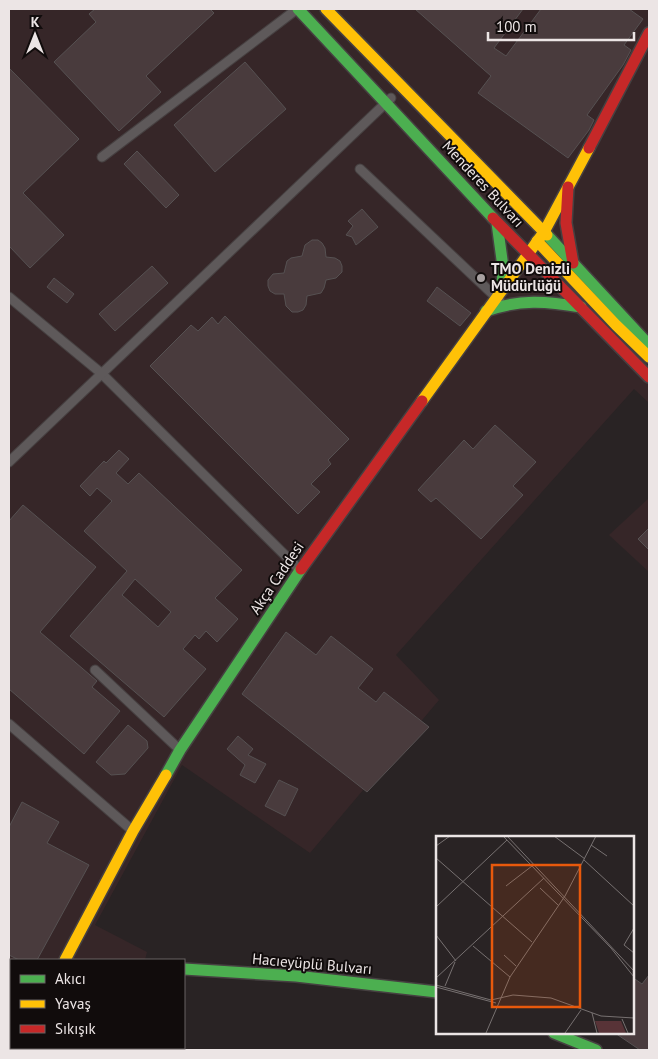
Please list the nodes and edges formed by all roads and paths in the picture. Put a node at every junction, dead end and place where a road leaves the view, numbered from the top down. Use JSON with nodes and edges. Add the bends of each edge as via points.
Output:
{"nodes":[{"id":1,"x":298,"y":9,"type":"edge"},
{"id":2,"x":326,"y":9,"type":"edge"},
{"id":3,"x":649,"y":33,"type":"edge"},
{"id":4,"x":388,"y":100,"type":"junction"},
{"id":5,"x":102,"y":157,"type":"dead end"},
{"id":6,"x":360,"y":169,"type":"dead end"},
{"id":7,"x":568,"y":187,"type":"junction"},
{"id":8,"x":497,"y":222,"type":"junction"},
{"id":9,"x":535,"y":243,"type":"junction"},
{"id":10,"x":573,"y":263,"type":"junction"},
{"id":11,"x":9,"y":297,"type":"edge"},
{"id":12,"x":500,"y":297,"type":"junction"},
{"id":13,"x":581,"y":307,"type":"junction"},
{"id":14,"x":649,"y":345,"type":"edge"},
{"id":15,"x":649,"y":357,"type":"edge"},
{"id":16,"x":101,"y":373,"type":"junction"},
{"id":17,"x":649,"y":377,"type":"edge"},
{"id":18,"x":9,"y":462,"type":"edge"},
{"id":19,"x":300,"y":570,"type":"junction"},
{"id":20,"x":95,"y":670,"type":"dead end"},
{"id":21,"x":9,"y":724,"type":"edge"},
{"id":22,"x":180,"y":750,"type":"junction"},
{"id":23,"x":134,"y":831,"type":"junction"},
{"id":24,"x":66,"y":959,"type":"edge"},
{"id":25,"x":185,"y":969,"type":"edge"},
{"id":26,"x":436,"y":992,"type":"edge"},
{"id":27,"x":556,"y":1034,"type":"edge"},
{"id":28,"x":596,"y":1050,"type":"edge"}],
"edges":[{"from":1,"to":4,"type":"main road","name":"Menderes Bulvarı"},
{"from":1,"to":5,"type":"street"},
{"from":2,"to":9,"type":"main road","name":"Menderes Bulvarı"},
{"from":3,"to":7,"type":"main road"},
{"from":4,"to":8,"type":"main road","name":"Menderes Bulvarı"},
{"from":4,"to":9,"type":"main road"},
{"from":4,"to":16,"type":"street"},
{"from":6,"to":12,"type":"street"},
{"from":7,"to":9,"type":"main road"},
{"from":7,"to":10,"type":"main road","via":[[566,223]]},
{"from":8,"to":9,"type":"main road","name":"Menderes Bulvarı"},
{"from":8,"to":12,"type":"main road","via":[[502,253]]},
{"from":9,"to":10,"type":"main road","name":"Menderes Bulvarı"},
{"from":9,"to":12,"type":"main road"},
{"from":9,"to":13,"type":"main road","name":"Menderes Bulvarı"},
{"from":9,"to":15,"type":"main road"},
{"from":10,"to":14,"type":"main road","name":"Menderes Bulvarı"},
{"from":11,"to":16,"type":"street"},
{"from":12,"to":13,"type":"main road"},
{"from":12,"to":19,"type":"main road","name":"Akça Caddesi","via":[[486,311]]},
{"from":13,"to":17,"type":"main road","name":"Menderes Bulvarı"},
{"from":16,"to":18,"type":"street"},
{"from":16,"to":19,"type":"street"},
{"from":19,"to":22,"type":"main road","name":"Akça Caddesi"},
{"from":20,"to":22,"type":"street"},
{"from":21,"to":23,"type":"street"},
{"from":22,"to":23,"type":"main road","name":"Akça Caddesi"},
{"from":23,"to":24,"type":"main road","name":"Akça Caddesi"},
{"from":25,"to":26,"type":"main road","name":"Hacıeyüplü Bulvarı","via":[[296,976]]},
{"from":27,"to":28,"type":"main road"}]}
